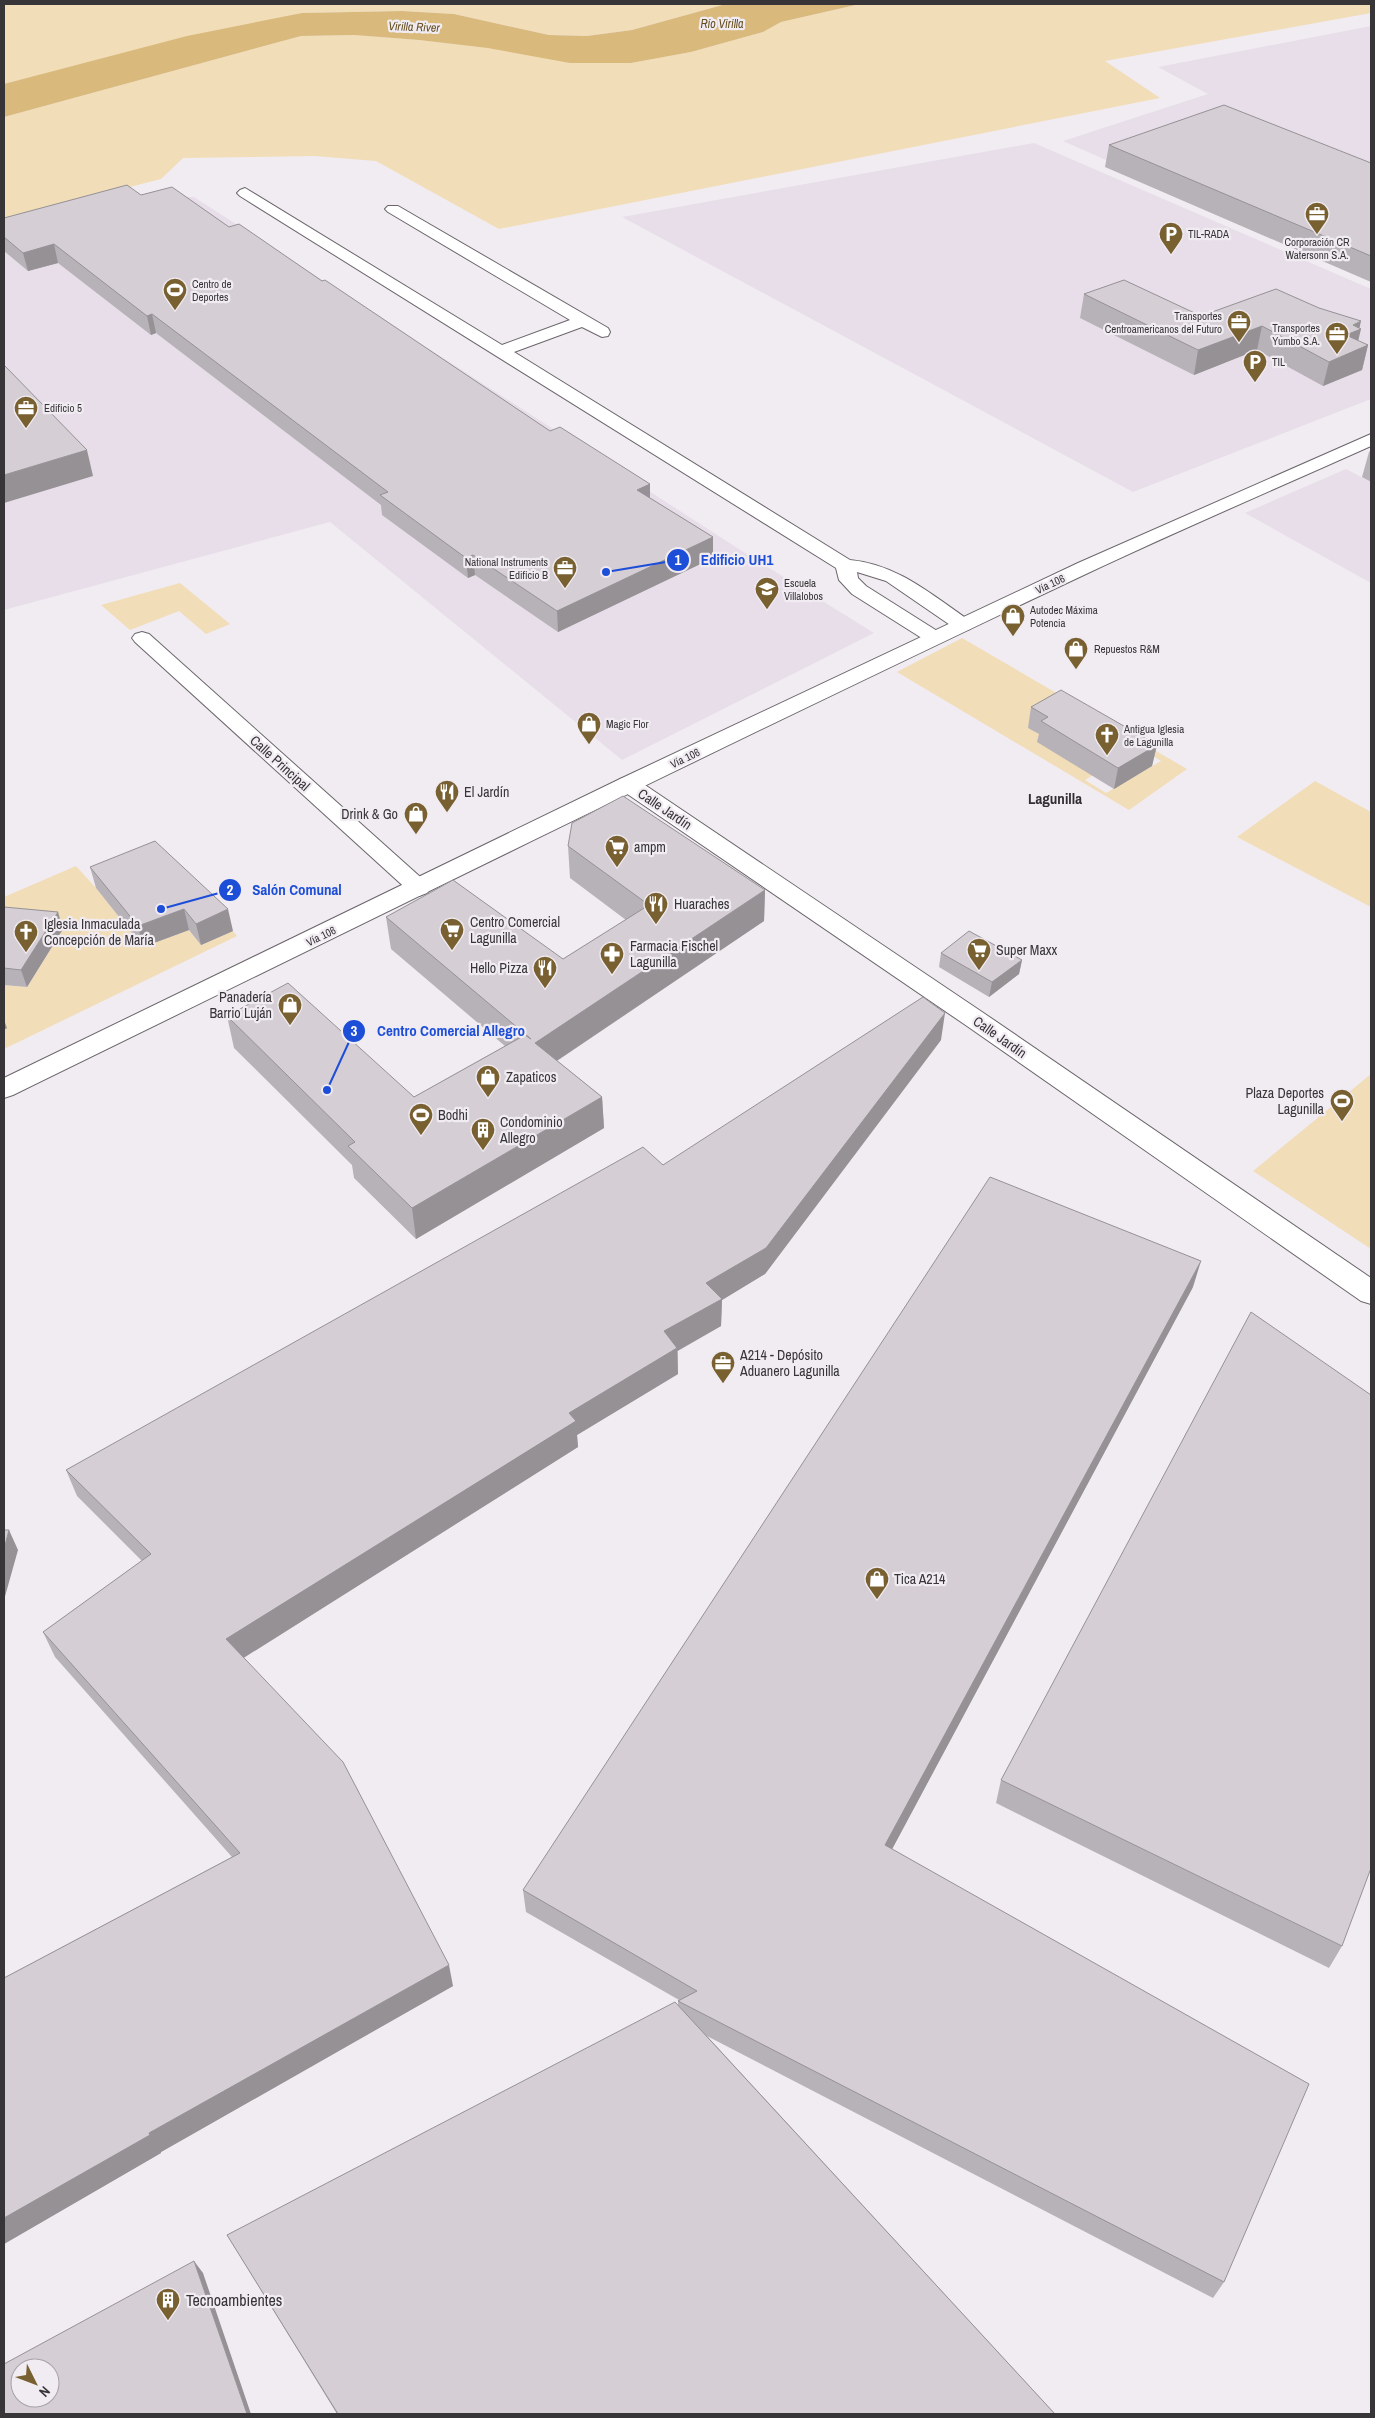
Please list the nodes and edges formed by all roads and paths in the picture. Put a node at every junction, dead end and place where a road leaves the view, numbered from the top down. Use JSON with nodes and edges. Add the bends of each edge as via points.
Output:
{"nodes":[{"id":1,"x":245,"y":193,"type":"dead end"},
{"id":2,"x":393,"y":209,"type":"dead end"},
{"id":3,"x":582,"y":321,"type":"junction"},
{"id":4,"x":602,"y":332,"type":"dead end"},
{"id":5,"x":499,"y":352,"type":"junction"},
{"id":6,"x":1371,"y":439,"type":"edge"},
{"id":7,"x":845,"y":565,"type":"junction"},
{"id":8,"x":963,"y":624,"type":"junction"},
{"id":9,"x":142,"y":638,"type":"dead end"},
{"id":10,"x":935,"y":638,"type":"junction"},
{"id":11,"x":628,"y":784,"type":"junction"},
{"id":12,"x":419,"y":888,"type":"junction"},
{"id":13,"x":4,"y":1089,"type":"edge"},
{"id":14,"x":1371,"y":1293,"type":"edge"}],
"edges":[{"from":1,"to":5,"type":"street"},
{"from":2,"to":3,"type":"street"},
{"from":3,"to":4,"type":"street"},
{"from":3,"to":5,"type":"street"},
{"from":5,"to":7,"type":"street"},
{"from":6,"to":8,"type":"street","name":"Vía 106"},
{"from":7,"to":8,"type":"street","via":[[866,567],[893,577]]},
{"from":7,"to":10,"type":"street","via":[[850,580],[859,590]]},
{"from":8,"to":10,"type":"street","name":"Vía 106"},
{"from":9,"to":12,"type":"street","name":"Calle Principal"},
{"from":10,"to":11,"type":"street","name":"Vía 106"},
{"from":11,"to":12,"type":"street","name":"Vía 106"},
{"from":11,"to":14,"type":"street","name":"Calle Jardín"},
{"from":12,"to":13,"type":"street","name":"Vía 106"}]}
